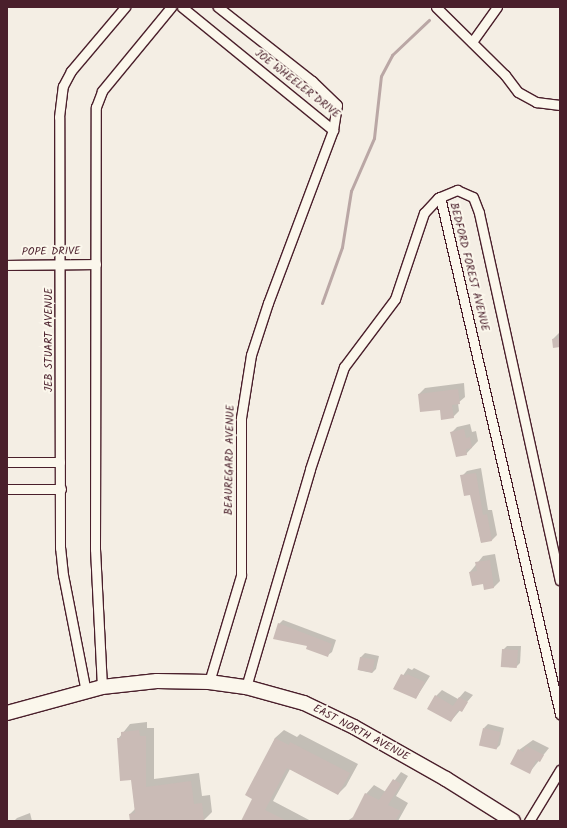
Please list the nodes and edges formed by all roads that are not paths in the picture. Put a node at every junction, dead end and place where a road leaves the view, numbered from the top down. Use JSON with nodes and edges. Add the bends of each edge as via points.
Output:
{"nodes":[{"id":1,"x":125,"y":7,"type":"edge"},
{"id":2,"x":171,"y":7,"type":"edge"},
{"id":3,"x":182,"y":7,"type":"edge"},
{"id":4,"x":218,"y":7,"type":"edge"},
{"id":5,"x":436,"y":7,"type":"edge"},
{"id":6,"x":497,"y":7,"type":"edge"},
{"id":7,"x":472,"y":42,"type":"junction"},
{"id":8,"x":560,"y":105,"type":"edge"},
{"id":9,"x":333,"y":130,"type":"junction"},
{"id":10,"x":440,"y":197,"type":"junction"},
{"id":11,"x":61,"y":264,"type":"junction"},
{"id":12,"x":96,"y":264,"type":"junction"},
{"id":13,"x":7,"y":265,"type":"edge"},
{"id":14,"x":7,"y":462,"type":"edge"},
{"id":15,"x":60,"y":462,"type":"junction"},
{"id":16,"x":7,"y":489,"type":"edge"},
{"id":17,"x":61,"y":489,"type":"junction"},
{"id":18,"x":560,"y":580,"type":"edge"},
{"id":19,"x":209,"y":682,"type":"junction"},
{"id":20,"x":102,"y":687,"type":"junction"},
{"id":21,"x":246,"y":687,"type":"junction"},
{"id":22,"x":86,"y":692,"type":"junction"},
{"id":23,"x":7,"y":713,"type":"edge"},
{"id":24,"x":560,"y":714,"type":"edge"},
{"id":25,"x":560,"y":770,"type":"edge"},
{"id":26,"x":513,"y":821,"type":"edge"},
{"id":27,"x":529,"y":821,"type":"edge"}],
"edges":[{"from":1,"to":11,"type":"street","name":"JEB STUART AVENUE","via":[[82,58],[63,86],[59,117]]},
{"from":2,"to":12,"type":"street","via":[[102,91],[96,107]]},
{"from":3,"to":9,"type":"street","name":"JOE WHEELER DRIVE"},
{"from":4,"to":9,"type":"street","name":"JOE WHEELER DRIVE","via":[[312,81],[337,106]]},
{"from":5,"to":7,"type":"street"},
{"from":6,"to":7,"type":"street"},
{"from":7,"to":8,"type":"street","via":[[526,98],[546,105]]},
{"from":9,"to":19,"type":"street","name":"BEAUREGARD AVENUE","via":[[251,355],[241,418],[241,575]]},
{"from":10,"to":18,"type":"street","name":"BEDFORD FOREST AVENUE","via":[[457,190],[473,198],[479,213]]},
{"from":10,"to":21,"type":"street","via":[[424,213],[395,299],[344,367],[312,461]]},
{"from":10,"to":24,"type":"street","name":"BEDFORD FOREST AVENUE"},
{"from":11,"to":12,"type":"street","name":"POPE DRIVE"},
{"from":11,"to":13,"type":"street","name":"POPE DRIVE"},
{"from":11,"to":15,"type":"street","name":"JEB STUART AVENUE"},
{"from":12,"to":20,"type":"street","via":[[95,549]]},
{"from":14,"to":15,"type":"street"},
{"from":15,"to":17,"type":"street","name":"JEB STUART AVENUE"},
{"from":16,"to":17,"type":"street"},
{"from":17,"to":22,"type":"street","name":"JEB STUART AVENUE","via":[[60,548],[63,575]]},
{"from":19,"to":20,"type":"main road","name":"EAST NORTH AVENUE","via":[[157,681]]},
{"from":19,"to":21,"type":"main road","name":"EAST NORTH AVENUE"},
{"from":20,"to":22,"type":"main road","name":"EAST NORTH AVENUE"},
{"from":21,"to":26,"type":"main road","name":"EAST NORTH AVENUE","via":[[304,703],[354,727],[446,778]]},
{"from":22,"to":23,"type":"main road","name":"EAST NORTH AVENUE"},
{"from":25,"to":27,"type":"street"}]}
